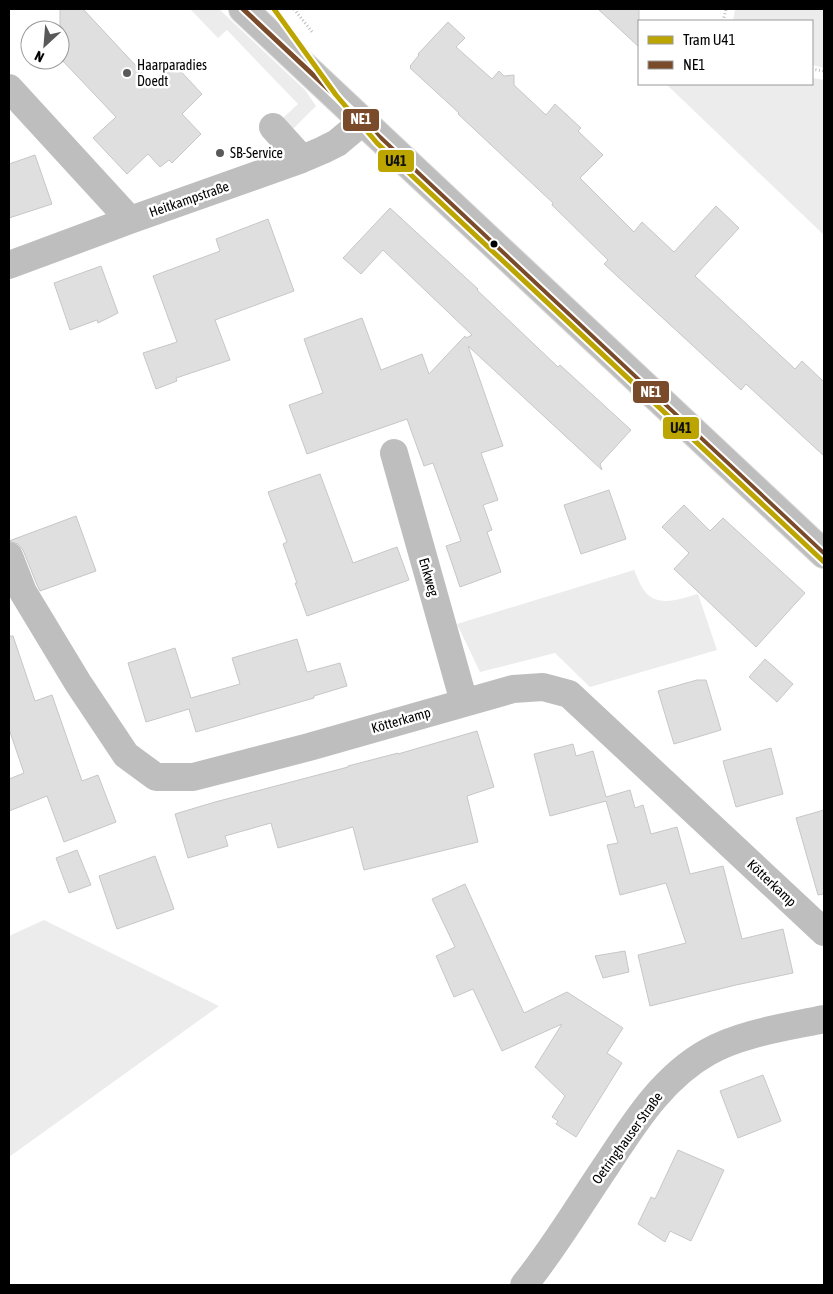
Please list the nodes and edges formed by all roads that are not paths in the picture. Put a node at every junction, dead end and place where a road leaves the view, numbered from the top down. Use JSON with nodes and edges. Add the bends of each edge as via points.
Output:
{"nodes":[{"id":1,"x":242,"y":9,"type":"edge"},
{"id":2,"x":9,"y":88,"type":"edge"},
{"id":3,"x":362,"y":122,"type":"junction"},
{"id":4,"x":274,"y":127,"type":"dead end"},
{"id":5,"x":302,"y":159,"type":"junction"},
{"id":6,"x":130,"y":220,"type":"junction"},
{"id":7,"x":9,"y":265,"type":"edge"},
{"id":8,"x":394,"y":453,"type":"dead end"},
{"id":9,"x":824,"y":554,"type":"edge"},
{"id":10,"x":9,"y":556,"type":"edge"},
{"id":11,"x":464,"y":702,"type":"junction"},
{"id":12,"x":824,"y":932,"type":"edge"},
{"id":13,"x":824,"y":1019,"type":"edge"},
{"id":14,"x":524,"y":1285,"type":"edge"}],
"edges":[{"from":1,"to":3,"type":"street"},
{"from":2,"to":6,"type":"street"},
{"from":3,"to":5,"type":"street","name":"Heitkampstraße","via":[[337,142]]},
{"from":3,"to":9,"type":"street"},
{"from":4,"to":5,"type":"street"},
{"from":5,"to":6,"type":"street","name":"Heitkampstraße"},
{"from":6,"to":7,"type":"street","name":"Heitkampstraße"},
{"from":8,"to":11,"type":"street","name":"Enkweg"},
{"from":10,"to":11,"type":"street","name":"Kötterkamp","via":[[23,592],[78,683],[126,755],[156,777],[193,777]]},
{"from":11,"to":12,"type":"street","name":"Kötterkamp","via":[[513,689],[543,687],[570,694]]},
{"from":13,"to":14,"type":"street","name":"Oetringhauser Straße","via":[[740,1038],[708,1052],[679,1072],[622,1141]]}]}
